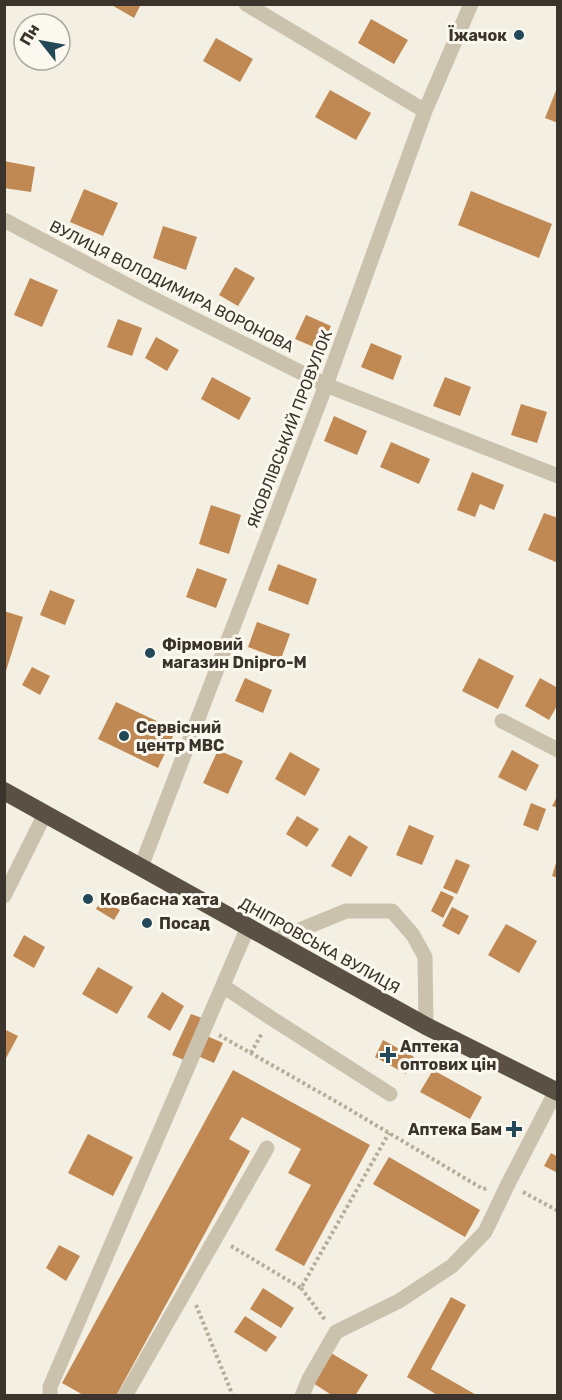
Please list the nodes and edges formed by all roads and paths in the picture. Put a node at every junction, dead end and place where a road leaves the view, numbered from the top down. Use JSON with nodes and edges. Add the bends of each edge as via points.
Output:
{"nodes":[{"id":1,"x":246,"y":4,"type":"edge"},
{"id":2,"x":471,"y":4,"type":"edge"},
{"id":3,"x":425,"y":111,"type":"junction"},
{"id":4,"x":4,"y":220,"type":"edge"},
{"id":5,"x":326,"y":385,"type":"junction"},
{"id":6,"x":558,"y":476,"type":"edge"},
{"id":7,"x":502,"y":721,"type":"dead end"},
{"id":8,"x":558,"y":750,"type":"edge"},
{"id":9,"x":4,"y":791,"type":"edge"},
{"id":10,"x":45,"y":814,"type":"junction"},
{"id":11,"x":141,"y":867,"type":"junction"},
{"id":12,"x":4,"y":896,"type":"edge"},
{"id":13,"x":248,"y":927,"type":"junction"},
{"id":14,"x":273,"y":941,"type":"junction"},
{"id":15,"x":223,"y":986,"type":"junction"},
{"id":16,"x":271,"y":1018,"type":"junction"},
{"id":17,"x":426,"y":1026,"type":"junction"},
{"id":18,"x":205,"y":1027,"type":"junction"},
{"id":19,"x":251,"y":1053,"type":"junction"},
{"id":20,"x":557,"y":1091,"type":"edge"},
{"id":21,"x":390,"y":1094,"type":"dead end"},
{"id":22,"x":389,"y":1133,"type":"junction"},
{"id":23,"x":267,"y":1148,"type":"dead end"},
{"id":24,"x":508,"y":1184,"type":"junction"},
{"id":25,"x":558,"y":1211,"type":"edge"},
{"id":26,"x":216,"y":1238,"type":"junction"},
{"id":27,"x":188,"y":1286,"type":"junction"},
{"id":28,"x":301,"y":1288,"type":"junction"},
{"id":29,"x":336,"y":1332,"type":"junction"},
{"id":30,"x":50,"y":1395,"type":"edge"},
{"id":31,"x":125,"y":1395,"type":"edge"},
{"id":32,"x":233,"y":1395,"type":"edge"},
{"id":33,"x":302,"y":1395,"type":"edge"}],
"edges":[{"from":1,"to":3,"type":"street"},
{"from":2,"to":3,"type":"street","name":"ЯКОВЛІВСЬКИЙ ПРОВУЛОК"},
{"from":3,"to":5,"type":"street","name":"ЯКОВЛІВСЬКИЙ ПРОВУЛОК"},
{"from":4,"to":5,"type":"street","name":"ВУЛИЦЯ ВОЛОДИМИРА ВОРОНОВА"},
{"from":5,"to":6,"type":"street","name":"ВУЛИЦЯ ВОЛОДИМИРА ВОРОНОВА"},
{"from":5,"to":11,"type":"street","name":"ЯКОВЛІВСЬКИЙ ПРОВУЛОК"},
{"from":7,"to":8,"type":"street"},
{"from":9,"to":10,"type":"highway","name":"ДНІПРОВСЬКА ВУЛИЦЯ"},
{"from":10,"to":11,"type":"highway","name":"ДНІПРОВСЬКА ВУЛИЦЯ"},
{"from":10,"to":12,"type":"street"},
{"from":11,"to":13,"type":"highway","name":"ДНІПРОВСЬКА ВУЛИЦЯ"},
{"from":13,"to":14,"type":"highway","name":"ДНІПРОВСЬКА ВУЛИЦЯ"},
{"from":13,"to":15,"type":"street"},
{"from":14,"to":17,"type":"highway","name":"ДНІПРОВСЬКА ВУЛИЦЯ"},
{"from":14,"to":17,"type":"street","via":[[346,911],[392,911],[413,935],[425,957]]},
{"from":15,"to":16,"type":"street"},
{"from":15,"to":18,"type":"street"},
{"from":16,"to":19,"type":"path"},
{"from":16,"to":21,"type":"street"},
{"from":17,"to":20,"type":"highway","name":"ДНІПРОВСЬКА ВУЛИЦЯ"},
{"from":18,"to":19,"type":"path"},
{"from":18,"to":30,"type":"street","via":[[50,1387]]},
{"from":19,"to":22,"type":"path"},
{"from":20,"to":24,"type":"street"},
{"from":22,"to":24,"type":"path","via":[[483,1189]]},
{"from":22,"to":28,"type":"path"},
{"from":23,"to":26,"type":"street"},
{"from":24,"to":25,"type":"path"},
{"from":24,"to":29,"type":"street","via":[[485,1232],[452,1266],[399,1301]]},
{"from":26,"to":27,"type":"street"},
{"from":26,"to":28,"type":"path"},
{"from":27,"to":31,"type":"street"},
{"from":27,"to":32,"type":"path"},
{"from":28,"to":29,"type":"path"},
{"from":29,"to":33,"type":"street"}]}
